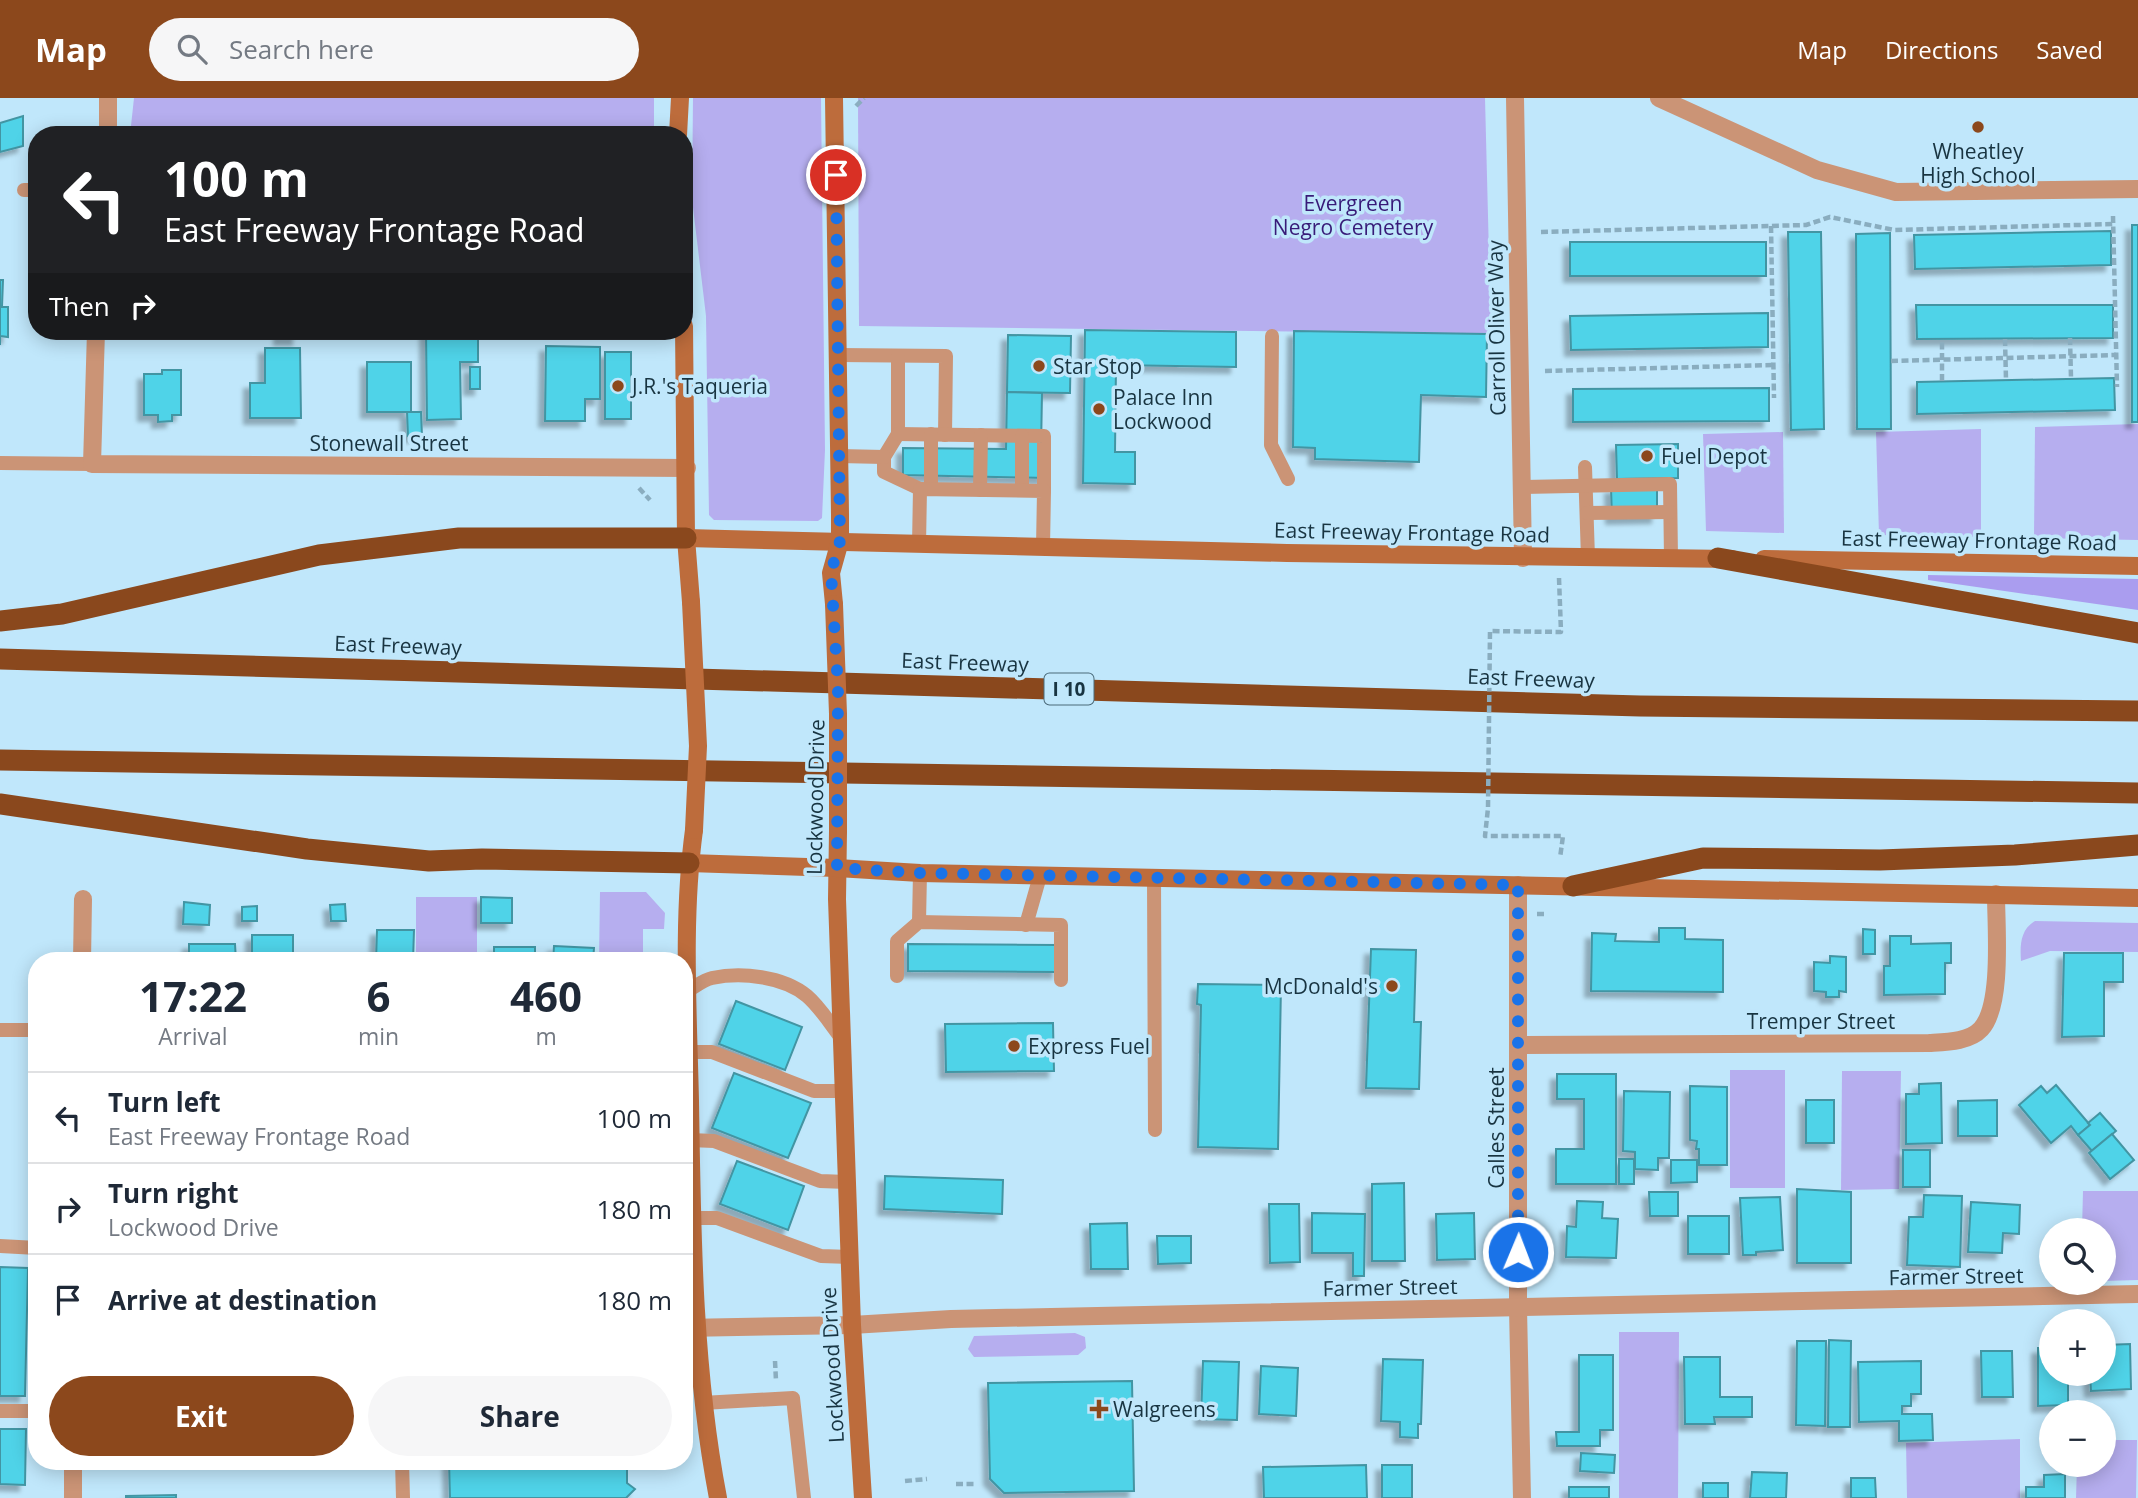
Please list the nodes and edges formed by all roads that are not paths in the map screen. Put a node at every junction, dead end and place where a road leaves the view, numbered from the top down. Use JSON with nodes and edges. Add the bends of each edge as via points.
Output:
{"nodes":[{"id":1,"x":108,"y":98,"type":"edge"},
{"id":2,"x":680,"y":98,"type":"edge"},
{"id":3,"x":834,"y":98,"type":"edge"},
{"id":4,"x":1515,"y":98,"type":"edge"},
{"id":5,"x":1658,"y":98,"type":"edge"},
{"id":6,"x":108,"y":126,"type":"edge"},
{"id":7,"x":678,"y":126,"type":"edge"},
{"id":8,"x":2138,"y":189,"type":"edge"},
{"id":9,"x":1272,"y":336,"type":"dead end"},
{"id":10,"x":96,"y":340,"type":"edge"},
{"id":11,"x":684,"y":340,"type":"edge"},
{"id":12,"x":839,"y":355,"type":"junction"},
{"id":13,"x":898,"y":356,"type":"junction"},
{"id":14,"x":898,"y":434,"type":"junction"},
{"id":15,"x":938,"y":434,"type":"junction"},
{"id":16,"x":981,"y":435,"type":"junction"},
{"id":17,"x":1022,"y":436,"type":"junction"},
{"id":18,"x":839,"y":456,"type":"junction"},
{"id":19,"x":884,"y":457,"type":"junction"},
{"id":20,"x":0,"y":463,"type":"edge"},
{"id":21,"x":92,"y":464,"type":"junction"},
{"id":22,"x":1585,"y":467,"type":"dead end"},
{"id":23,"x":687,"y":468,"type":"junction"},
{"id":24,"x":1288,"y":479,"type":"dead end"},
{"id":25,"x":1586,"y":486,"type":"junction"},
{"id":26,"x":1521,"y":487,"type":"junction"},
{"id":27,"x":926,"y":489,"type":"junction"},
{"id":28,"x":980,"y":490,"type":"junction"},
{"id":29,"x":1022,"y":491,"type":"junction"},
{"id":30,"x":1044,"y":491,"type":"junction"},
{"id":31,"x":1670,"y":512,"type":"junction"},
{"id":32,"x":1587,"y":513,"type":"junction"},
{"id":33,"x":686,"y":538,"type":"junction"},
{"id":34,"x":840,"y":541,"type":"junction"},
{"id":35,"x":919,"y":545,"type":"junction"},
{"id":36,"x":1043,"y":547,"type":"junction"},
{"id":37,"x":1523,"y":558,"type":"junction"},
{"id":38,"x":1588,"y":558,"type":"junction"},
{"id":39,"x":1671,"y":558,"type":"junction"},
{"id":40,"x":1718,"y":558,"type":"junction"},
{"id":41,"x":2138,"y":566,"type":"edge"},
{"id":42,"x":0,"y":621,"type":"edge"},
{"id":43,"x":2138,"y":633,"type":"edge"},
{"id":44,"x":0,"y":659,"type":"edge"},
{"id":45,"x":2138,"y":711,"type":"edge"},
{"id":46,"x":0,"y":760,"type":"edge"},
{"id":47,"x":2138,"y":793,"type":"edge"},
{"id":48,"x":0,"y":804,"type":"edge"},
{"id":49,"x":2138,"y":845,"type":"edge"},
{"id":50,"x":690,"y":863,"type":"junction"},
{"id":51,"x":837,"y":868,"type":"junction"},
{"id":52,"x":920,"y":873,"type":"junction"},
{"id":53,"x":1040,"y":876,"type":"junction"},
{"id":54,"x":1154,"y":877,"type":"junction"},
{"id":55,"x":1518,"y":885,"type":"junction"},
{"id":56,"x":1573,"y":886,"type":"junction"},
{"id":57,"x":1996,"y":894,"type":"junction"},
{"id":58,"x":2138,"y":898,"type":"edge"},
{"id":59,"x":83,"y":899,"type":"dead end"},
{"id":60,"x":919,"y":922,"type":"junction"},
{"id":61,"x":1026,"y":925,"type":"junction"},
{"id":62,"x":82,"y":952,"type":"edge"},
{"id":63,"x":688,"y":952,"type":"edge"},
{"id":64,"x":897,"y":976,"type":"dead end"},
{"id":65,"x":1061,"y":979,"type":"dead end"},
{"id":66,"x":693,"y":987,"type":"edge"},
{"id":67,"x":0,"y":1030,"type":"edge"},
{"id":68,"x":28,"y":1030,"type":"edge"},
{"id":69,"x":842,"y":1039,"type":"junction"},
{"id":70,"x":1520,"y":1045,"type":"junction"},
{"id":71,"x":693,"y":1052,"type":"edge"},
{"id":72,"x":844,"y":1091,"type":"junction"},
{"id":73,"x":1155,"y":1130,"type":"dead end"},
{"id":74,"x":693,"y":1140,"type":"edge"},
{"id":75,"x":847,"y":1182,"type":"junction"},
{"id":76,"x":693,"y":1217,"type":"edge"},
{"id":77,"x":0,"y":1246,"type":"edge"},
{"id":78,"x":28,"y":1248,"type":"edge"},
{"id":79,"x":850,"y":1256,"type":"junction"},
{"id":80,"x":2138,"y":1294,"type":"edge"},
{"id":81,"x":1518,"y":1308,"type":"junction"},
{"id":82,"x":852,"y":1325,"type":"junction"},
{"id":83,"x":693,"y":1328,"type":"edge"},
{"id":84,"x":693,"y":1347,"type":"edge"},
{"id":85,"x":702,"y":1403,"type":"junction"},
{"id":86,"x":0,"y":1411,"type":"edge"},
{"id":87,"x":28,"y":1411,"type":"edge"},
{"id":88,"x":73,"y":1470,"type":"edge"},
{"id":89,"x":402,"y":1470,"type":"edge"},
{"id":90,"x":72,"y":1498,"type":"edge"},
{"id":91,"x":403,"y":1498,"type":"edge"},
{"id":92,"x":718,"y":1498,"type":"edge"},
{"id":93,"x":804,"y":1498,"type":"edge"},
{"id":94,"x":863,"y":1498,"type":"edge"},
{"id":95,"x":1522,"y":1498,"type":"edge"}],
"edges":[{"from":1,"to":6,"type":"street"},
{"from":2,"to":7,"type":"main road"},
{"from":3,"to":12,"type":"main road","name":"Lockwood Drive"},
{"from":4,"to":26,"type":"street","name":"Carroll Oliver Way"},
{"from":5,"to":8,"type":"street","via":[[1818,170],[1896,192]]},
{"from":9,"to":24,"type":"lane","via":[[1271,445]]},
{"from":10,"to":21,"type":"street"},
{"from":11,"to":23,"type":"main road"},
{"from":12,"to":13,"type":"lane"},
{"from":12,"to":18,"type":"main road","name":"Lockwood Drive"},
{"from":13,"to":14,"type":"lane"},
{"from":13,"to":15,"type":"lane","via":[[946,356]]},
{"from":14,"to":15,"type":"lane"},
{"from":14,"to":19,"type":"lane"},
{"from":15,"to":16,"type":"lane"},
{"from":15,"to":27,"type":"lane"},
{"from":16,"to":17,"type":"lane"},
{"from":16,"to":28,"type":"lane"},
{"from":17,"to":29,"type":"lane"},
{"from":17,"to":30,"type":"lane","via":[[1044,436]]},
{"from":18,"to":19,"type":"lane"},
{"from":18,"to":34,"type":"main road","name":"Lockwood Drive"},
{"from":19,"to":27,"type":"lane","via":[[884,472]]},
{"from":20,"to":21,"type":"lane"},
{"from":21,"to":23,"type":"street","name":"Stonewall Street"},
{"from":22,"to":25,"type":"lane"},
{"from":23,"to":33,"type":"main road"},
{"from":25,"to":26,"type":"lane"},
{"from":25,"to":31,"type":"lane","via":[[1670,484]]},
{"from":25,"to":32,"type":"lane"},
{"from":26,"to":37,"type":"street","name":"Carroll Oliver Way"},
{"from":27,"to":28,"type":"lane"},
{"from":27,"to":35,"type":"lane"},
{"from":28,"to":29,"type":"lane"},
{"from":29,"to":30,"type":"lane"},
{"from":30,"to":36,"type":"lane"},
{"from":31,"to":32,"type":"lane"},
{"from":31,"to":39,"type":"lane"},
{"from":32,"to":38,"type":"lane"},
{"from":33,"to":34,"type":"main road","name":"East Freeway Frontage Road"},
{"from":33,"to":42,"type":"highway","via":[[459,538],[318,555],[62,614]]},
{"from":33,"to":50,"type":"main road","bridge":true,"via":[[698,746]]},
{"from":34,"to":35,"type":"main road","name":"East Freeway Frontage Road"},
{"from":34,"to":51,"type":"main road","name":"Lockwood Drive","bridge":true,"via":[[831,572],[838,673]]},
{"from":35,"to":36,"type":"main road","name":"East Freeway Frontage Road"},
{"from":36,"to":37,"type":"main road","name":"East Freeway Frontage Road"},
{"from":37,"to":38,"type":"main road","name":"East Freeway Frontage Road"},
{"from":38,"to":39,"type":"main road","name":"East Freeway Frontage Road"},
{"from":39,"to":40,"type":"main road","name":"East Freeway Frontage Road"},
{"from":40,"to":41,"type":"main road","name":"East Freeway Frontage Road"},
{"from":40,"to":43,"type":"highway"},
{"from":44,"to":45,"type":"highway","name":"East Freeway","number":"I 10","via":[[1640,706]]},
{"from":46,"to":47,"type":"highway"},
{"from":48,"to":50,"type":"highway","via":[[306,849],[429,861]]},
{"from":49,"to":56,"type":"highway","via":[[1880,860],[1703,858]]},
{"from":50,"to":51,"type":"main road"},
{"from":50,"to":63,"type":"main road"},
{"from":51,"to":52,"type":"main road"},
{"from":51,"to":69,"type":"main road","name":"Lockwood Drive"},
{"from":52,"to":53,"type":"main road"},
{"from":52,"to":60,"type":"lane"},
{"from":53,"to":54,"type":"main road"},
{"from":53,"to":61,"type":"lane"},
{"from":54,"to":55,"type":"main road"},
{"from":54,"to":73,"type":"lane"},
{"from":55,"to":56,"type":"main road"},
{"from":55,"to":70,"type":"street","name":"Calles Street"},
{"from":56,"to":57,"type":"main road"},
{"from":57,"to":58,"type":"main road"},
{"from":57,"to":70,"type":"street","name":"Tremper Street","via":[[1991,1013],[1980,1031],[1958,1041]]},
{"from":59,"to":62,"type":"street"},
{"from":60,"to":61,"type":"lane"},
{"from":60,"to":64,"type":"lane","via":[[897,941]]},
{"from":61,"to":65,"type":"lane","via":[[1061,925]]},
{"from":66,"to":69,"type":"lane","via":[[709,978],[734,976],[787,984],[807,996]]},
{"from":67,"to":68,"type":"lane"},
{"from":69,"to":72,"type":"main road","name":"Lockwood Drive"},
{"from":70,"to":81,"type":"street","name":"Calles Street"},
{"from":71,"to":72,"type":"lane","via":[[712,1052],[814,1091]]},
{"from":72,"to":75,"type":"main road","name":"Lockwood Drive"},
{"from":74,"to":75,"type":"lane","via":[[714,1141],[820,1181]]},
{"from":75,"to":79,"type":"main road","name":"Lockwood Drive"},
{"from":76,"to":79,"type":"lane","via":[[717,1218],[821,1256]]},
{"from":77,"to":78,"type":"lane"},
{"from":79,"to":82,"type":"main road","name":"Lockwood Drive"},
{"from":80,"to":81,"type":"street","name":"Farmer Street"},
{"from":81,"to":82,"type":"street","name":"Farmer Street"},
{"from":81,"to":95,"type":"street","name":"Calles Street"},
{"from":82,"to":83,"type":"street","name":"Farmer Street"},
{"from":82,"to":94,"type":"main road","name":"Lockwood Drive"},
{"from":84,"to":85,"type":"main road"},
{"from":85,"to":92,"type":"main road"},
{"from":85,"to":93,"type":"lane","via":[[793,1398]]},
{"from":86,"to":87,"type":"lane"},
{"from":88,"to":90,"type":"street"},
{"from":89,"to":91,"type":"lane"}]}
